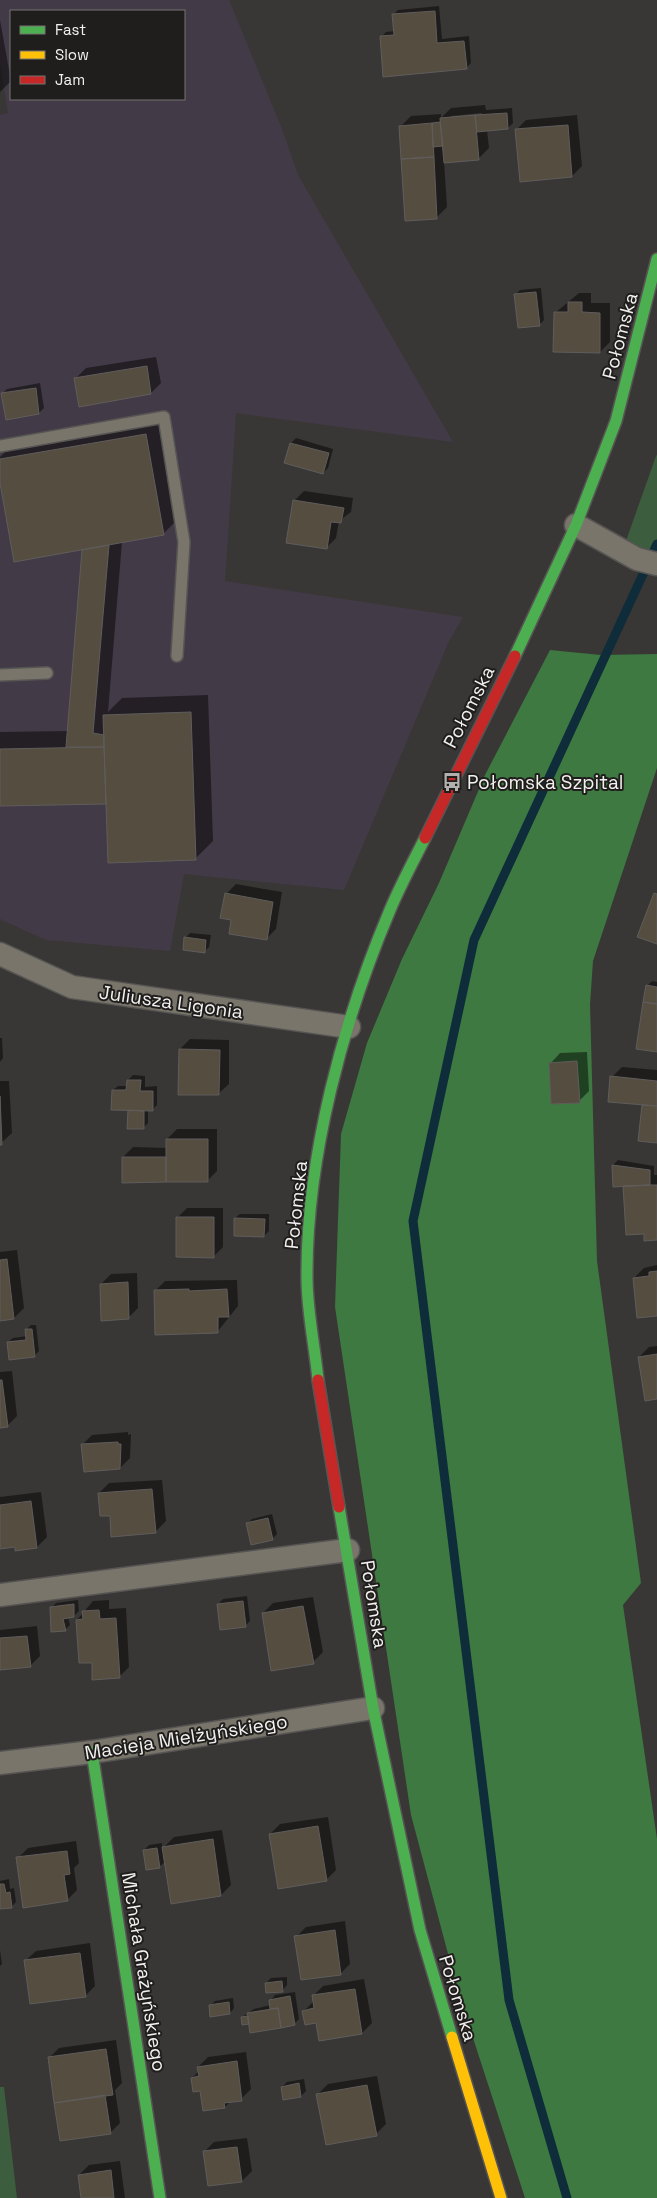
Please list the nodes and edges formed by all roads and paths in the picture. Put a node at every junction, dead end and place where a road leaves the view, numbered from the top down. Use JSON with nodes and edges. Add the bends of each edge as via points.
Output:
{"nodes":[{"id":1,"x":657,"y":259,"type":"edge"},
{"id":2,"x":0,"y":446,"type":"edge"},
{"id":3,"x":576,"y":525,"type":"junction"},
{"id":4,"x":657,"y":564,"type":"edge"},
{"id":5,"x":177,"y":656,"type":"dead end"},
{"id":6,"x":47,"y":673,"type":"dead end"},
{"id":7,"x":0,"y":675,"type":"edge"},
{"id":8,"x":0,"y":954,"type":"edge"},
{"id":9,"x":349,"y":1028,"type":"junction"},
{"id":10,"x":348,"y":1550,"type":"junction"},
{"id":11,"x":0,"y":1595,"type":"edge"},
{"id":12,"x":373,"y":1708,"type":"junction"},
{"id":13,"x":92,"y":1752,"type":"junction"},
{"id":14,"x":0,"y":1763,"type":"edge"},
{"id":15,"x":160,"y":2198,"type":"edge"},
{"id":16,"x":501,"y":2198,"type":"edge"}],
"edges":[{"from":1,"to":3,"type":"street","name":"Połomska","via":[[616,421]]},
{"from":2,"to":5,"type":"lane","via":[[164,417],[184,542]]},
{"from":3,"to":4,"type":"street","via":[[638,559]]},
{"from":3,"to":9,"type":"street","name":"Połomska","via":[[390,910]]},
{"from":6,"to":7,"type":"lane"},
{"from":8,"to":9,"type":"street","name":"Juliusza Ligonia","via":[[72,987]]},
{"from":9,"to":10,"type":"street","name":"Połomska","via":[[327,1099],[313,1188],[307,1279],[319,1387]]},
{"from":10,"to":11,"type":"street"},
{"from":10,"to":12,"type":"street","name":"Połomska"},
{"from":12,"to":13,"type":"street","name":"Macieja Mielżyńskiego"},
{"from":12,"to":16,"type":"street","name":"Połomska","via":[[420,1930]]},
{"from":13,"to":14,"type":"street","name":"Macieja Mielżyńskiego"},
{"from":13,"to":15,"type":"street","name":"Michała Grażyńskiego"}]}
